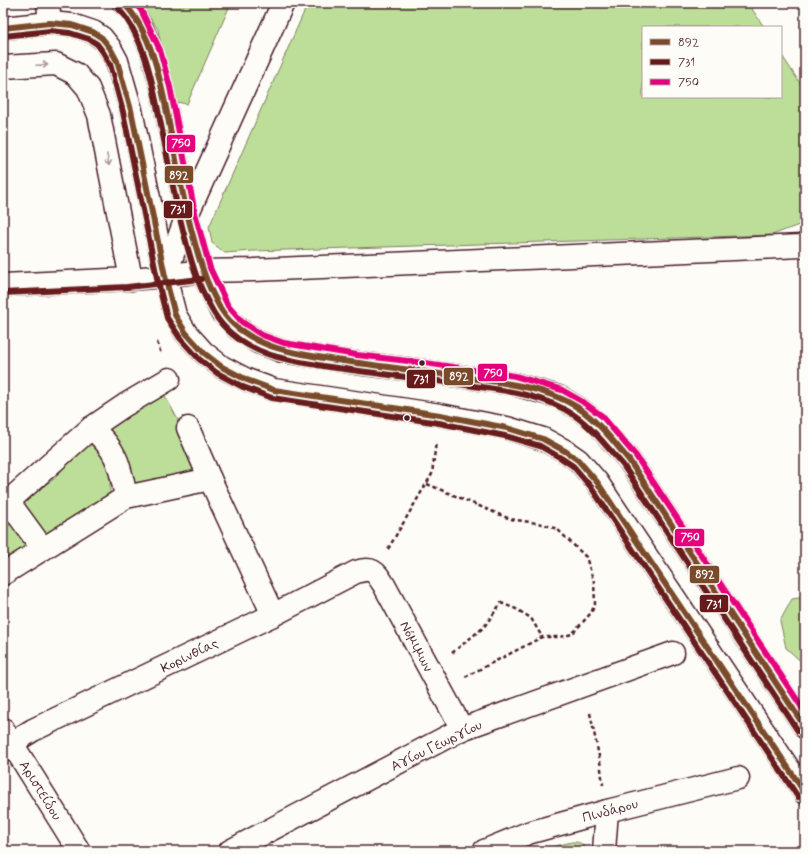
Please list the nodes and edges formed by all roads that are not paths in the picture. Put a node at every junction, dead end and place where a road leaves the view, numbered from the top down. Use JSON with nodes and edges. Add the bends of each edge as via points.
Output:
{"nodes":[{"id":1,"x":124,"y":3,"type":"edge"},
{"id":2,"x":283,"y":3,"type":"edge"},
{"id":3,"x":49,"y":13,"type":"edge"},
{"id":4,"x":3,"y":28,"type":"edge"},
{"id":5,"x":3,"y":67,"type":"edge"},
{"id":6,"x":187,"y":215,"type":"junction"},
{"id":7,"x":804,"y":246,"type":"edge"},
{"id":8,"x":202,"y":271,"type":"junction"},
{"id":9,"x":165,"y":276,"type":"junction"},
{"id":10,"x":131,"y":280,"type":"junction"},
{"id":11,"x":3,"y":286,"type":"edge"},
{"id":12,"x":169,"y":379,"type":"dead end"},
{"id":13,"x":92,"y":428,"type":"junction"},
{"id":14,"x":188,"y":428,"type":"dead end"},
{"id":15,"x":210,"y":479,"type":"junction"},
{"id":16,"x":126,"y":498,"type":"junction"},
{"id":17,"x":6,"y":504,"type":"edge"},
{"id":18,"x":43,"y":549,"type":"junction"},
{"id":19,"x":371,"y":570,"type":"joint"},
{"id":20,"x":3,"y":574,"type":"edge"},
{"id":21,"x":273,"y":615,"type":"junction"},
{"id":22,"x":673,"y":653,"type":"dead end"},
{"id":23,"x":805,"y":726,"type":"edge"},
{"id":24,"x":462,"y":729,"type":"junction"},
{"id":25,"x":6,"y":741,"type":"edge"},
{"id":26,"x":738,"y":778,"type":"dead end"},
{"id":27,"x":805,"y":793,"type":"edge"},
{"id":28,"x":607,"y":811,"type":"junction"},
{"id":29,"x":80,"y":851,"type":"edge"},
{"id":30,"x":230,"y":851,"type":"edge"},
{"id":31,"x":484,"y":851,"type":"edge"},
{"id":32,"x":604,"y":851,"type":"edge"}],
"edges":[{"from":1,"to":6,"type":"street","via":[[134,14],[152,52],[162,89]]},
{"from":2,"to":6,"type":"street"},
{"from":3,"to":4,"type":"street"},
{"from":3,"to":9,"type":"street","via":[[102,38],[117,61],[131,110]]},
{"from":5,"to":10,"type":"street","one_way":true,"via":[[56,64],[76,74],[88,88],[99,115]]},
{"from":6,"to":8,"type":"street"},
{"from":6,"to":9,"type":"street"},
{"from":7,"to":8,"type":"street"},
{"from":8,"to":9,"type":"street"},
{"from":8,"to":23,"type":"street","via":[[221,311],[237,328],[258,342],[282,351],[514,384],[558,397],[578,408],[596,422],[629,460]]},
{"from":9,"to":10,"type":"street"},
{"from":9,"to":27,"type":"street","via":[[175,315],[186,333],[204,353],[222,367],[246,380],[274,390],[440,415],[507,428],[543,440],[578,460],[597,482]]},
{"from":10,"to":11,"type":"street"},
{"from":12,"to":13,"type":"street"},
{"from":13,"to":16,"type":"street","via":[[103,437],[114,452]]},
{"from":13,"to":17,"type":"street"},
{"from":14,"to":15,"type":"street"},
{"from":15,"to":16,"type":"street"},
{"from":15,"to":21,"type":"street"},
{"from":16,"to":18,"type":"street"},
{"from":17,"to":18,"type":"street"},
{"from":18,"to":20,"type":"street"},
{"from":19,"to":21,"type":"street","name":"Κορινθίας","via":[[356,572]]},
{"from":19,"to":24,"type":"street","name":"Νόμιμων","via":[[384,585]]},
{"from":21,"to":25,"type":"street","name":"Κορινθίας"},
{"from":22,"to":24,"type":"street","name":"Αγίου Γεωργίου"},
{"from":24,"to":30,"type":"street","name":"Αγίου Γεωργίου"},
{"from":25,"to":29,"type":"street","name":"Αριστείδου"},
{"from":26,"to":28,"type":"street","name":"Πινδάρου"},
{"from":28,"to":31,"type":"street","name":"Πινδάρου","via":[[528,833]]},
{"from":28,"to":32,"type":"street"}]}
